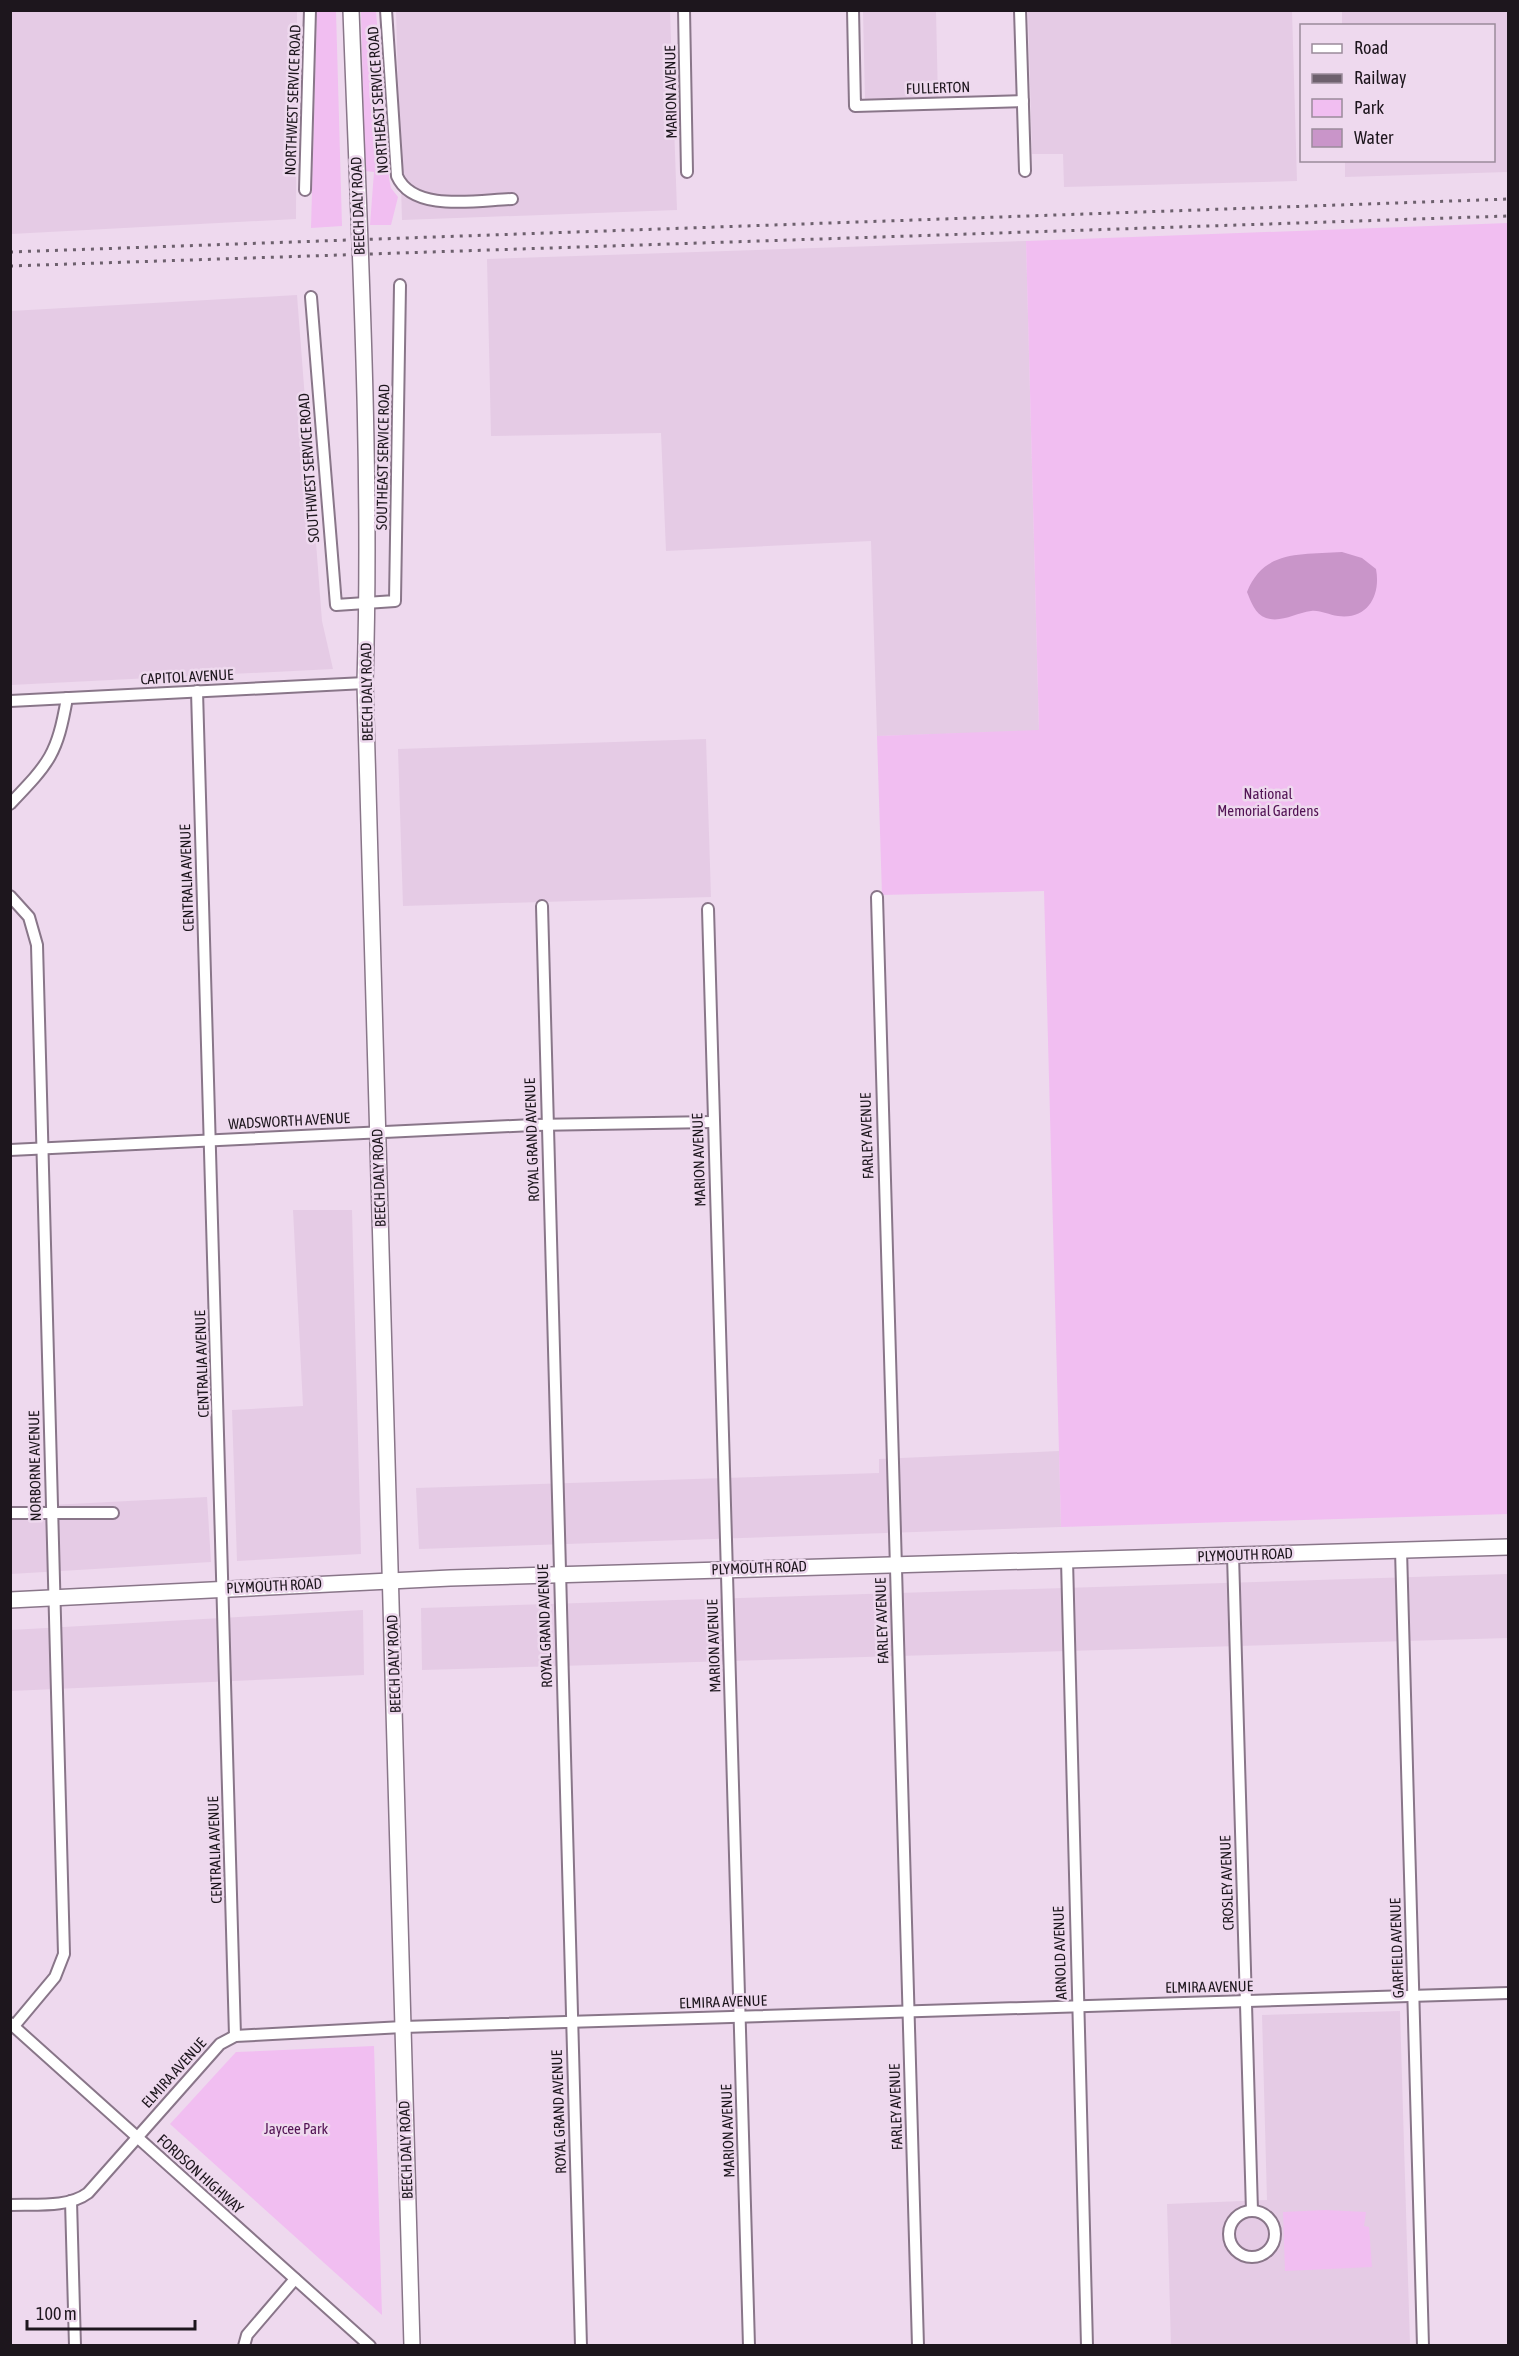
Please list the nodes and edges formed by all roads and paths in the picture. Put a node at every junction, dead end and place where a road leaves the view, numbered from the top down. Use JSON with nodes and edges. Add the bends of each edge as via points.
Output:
{"nodes":[{"id":1,"x":310,"y":10,"type":"edge"},
{"id":2,"x":351,"y":10,"type":"edge"},
{"id":3,"x":386,"y":10,"type":"edge"},
{"id":4,"x":684,"y":10,"type":"edge"},
{"id":5,"x":853,"y":10,"type":"edge"},
{"id":6,"x":1020,"y":10,"type":"edge"},
{"id":7,"x":1023,"y":100,"type":"junction"},
{"id":8,"x":1025,"y":171,"type":"dead end"},
{"id":9,"x":687,"y":172,"type":"dead end"},
{"id":10,"x":305,"y":190,"type":"dead end"},
{"id":11,"x":512,"y":199,"type":"dead end"},
{"id":12,"x":400,"y":285,"type":"dead end"},
{"id":13,"x":311,"y":297,"type":"dead end"},
{"id":14,"x":368,"y":604,"type":"junction"},
{"id":15,"x":365,"y":683,"type":"junction"},
{"id":16,"x":197,"y":691,"type":"junction"},
{"id":17,"x":67,"y":698,"type":"junction"},
{"id":18,"x":10,"y":701,"type":"edge"},
{"id":19,"x":10,"y":804,"type":"edge"},
{"id":20,"x":10,"y":896,"type":"edge"},
{"id":21,"x":876,"y":897,"type":"dead end"},
{"id":22,"x":542,"y":906,"type":"dead end"},
{"id":23,"x":708,"y":909,"type":"dead end"},
{"id":24,"x":713,"y":1122,"type":"junction"},
{"id":25,"x":546,"y":1125,"type":"junction"},
{"id":26,"x":377,"y":1132,"type":"junction"},
{"id":27,"x":209,"y":1139,"type":"junction"},
{"id":28,"x":43,"y":1149,"type":"junction"},
{"id":29,"x":10,"y":1150,"type":"edge"},
{"id":30,"x":52,"y":1511,"type":"junction"},
{"id":31,"x":10,"y":1513,"type":"edge"},
{"id":32,"x":113,"y":1513,"type":"dead end"},
{"id":33,"x":1509,"y":1547,"type":"edge"},
{"id":34,"x":1401,"y":1550,"type":"junction"},
{"id":35,"x":1233,"y":1555,"type":"junction"},
{"id":36,"x":1067,"y":1560,"type":"junction"},
{"id":37,"x":895,"y":1564,"type":"junction"},
{"id":38,"x":727,"y":1569,"type":"junction"},
{"id":39,"x":559,"y":1575,"type":"junction"},
{"id":40,"x":392,"y":1580,"type":"junction"},
{"id":41,"x":222,"y":1589,"type":"junction"},
{"id":42,"x":54,"y":1598,"type":"junction"},
{"id":43,"x":10,"y":1600,"type":"edge"},
{"id":44,"x":1509,"y":1994,"type":"edge"},
{"id":45,"x":1413,"y":1996,"type":"junction"},
{"id":46,"x":1245,"y":2001,"type":"junction"},
{"id":47,"x":1077,"y":2005,"type":"junction"},
{"id":48,"x":908,"y":2012,"type":"junction"},
{"id":49,"x":740,"y":2016,"type":"junction"},
{"id":50,"x":572,"y":2022,"type":"junction"},
{"id":51,"x":12,"y":2024,"type":"edge"},
{"id":52,"x":403,"y":2027,"type":"junction"},
{"id":53,"x":235,"y":2036,"type":"junction"},
{"id":54,"x":137,"y":2137,"type":"junction"},
{"id":55,"x":71,"y":2201,"type":"junction"},
{"id":56,"x":10,"y":2205,"type":"edge"},
{"id":57,"x":1252,"y":2211,"type":"junction"},
{"id":58,"x":295,"y":2279,"type":"junction"},
{"id":59,"x":75,"y":2346,"type":"edge"},
{"id":60,"x":244,"y":2346,"type":"edge"},
{"id":61,"x":370,"y":2346,"type":"edge"},
{"id":62,"x":412,"y":2346,"type":"edge"},
{"id":63,"x":581,"y":2346,"type":"edge"},
{"id":64,"x":749,"y":2346,"type":"edge"},
{"id":65,"x":918,"y":2346,"type":"edge"},
{"id":66,"x":1087,"y":2346,"type":"edge"},
{"id":67,"x":1423,"y":2346,"type":"edge"}],
"edges":[{"from":1,"to":10,"type":"street","name":"NORTHWEST SERVICE ROAD"},
{"from":2,"to":14,"type":"main road","name":"BEECH DALY ROAD"},
{"from":3,"to":11,"type":"street","name":"NORTHEAST SERVICE ROAD","via":[[397,176],[402,187],[419,198],[437,201]]},
{"from":4,"to":9,"type":"street","name":"MARION AVENUE"},
{"from":5,"to":7,"type":"street","name":"FULLERTON","via":[[855,106]]},
{"from":6,"to":7,"type":"street"},
{"from":7,"to":8,"type":"street"},
{"from":12,"to":14,"type":"street","name":"SOUTHEAST SERVICE ROAD","via":[[395,601]]},
{"from":13,"to":14,"type":"street","name":"SOUTHWEST SERVICE ROAD","via":[[336,605]]},
{"from":14,"to":15,"type":"main road","name":"BEECH DALY ROAD"},
{"from":15,"to":16,"type":"street","name":"CAPITOL AVENUE"},
{"from":15,"to":26,"type":"main road","name":"BEECH DALY ROAD"},
{"from":16,"to":17,"type":"street","name":"CAPITOL AVENUE"},
{"from":16,"to":27,"type":"street","name":"CENTRALIA AVENUE"},
{"from":17,"to":18,"type":"street","name":"CAPITOL AVENUE"},
{"from":17,"to":19,"type":"street","via":[[54,753]]},
{"from":20,"to":28,"type":"street","name":"NORBORNE AVENUE","via":[[28,917],[37,945]]},
{"from":21,"to":37,"type":"street","name":"FARLEY AVENUE"},
{"from":22,"to":25,"type":"street","name":"ROYAL GRAND AVENUE"},
{"from":23,"to":24,"type":"street","name":"MARION AVENUE"},
{"from":24,"to":25,"type":"street","name":"WADSWORTH AVENUE"},
{"from":24,"to":38,"type":"street","name":"MARION AVENUE"},
{"from":25,"to":26,"type":"street","name":"WADSWORTH AVENUE"},
{"from":25,"to":39,"type":"street","name":"ROYAL GRAND AVENUE"},
{"from":26,"to":27,"type":"street","name":"WADSWORTH AVENUE"},
{"from":26,"to":40,"type":"main road","name":"BEECH DALY ROAD"},
{"from":27,"to":28,"type":"street","name":"WADSWORTH AVENUE"},
{"from":27,"to":41,"type":"street","name":"CENTRALIA AVENUE"},
{"from":28,"to":29,"type":"street","name":"WADSWORTH AVENUE"},
{"from":28,"to":30,"type":"street","name":"NORBORNE AVENUE"},
{"from":30,"to":31,"type":"street"},
{"from":30,"to":32,"type":"street"},
{"from":30,"to":42,"type":"street","name":"NORBORNE AVENUE"},
{"from":33,"to":34,"type":"main road","name":"PLYMOUTH ROAD"},
{"from":34,"to":35,"type":"main road","name":"PLYMOUTH ROAD"},
{"from":34,"to":45,"type":"street","name":"GARFIELD AVENUE"},
{"from":35,"to":36,"type":"main road","name":"PLYMOUTH ROAD"},
{"from":35,"to":46,"type":"street","name":"CROSLEY AVENUE"},
{"from":36,"to":37,"type":"main road","name":"PLYMOUTH ROAD"},
{"from":36,"to":47,"type":"street","name":"ARNOLD AVENUE"},
{"from":37,"to":38,"type":"main road","name":"PLYMOUTH ROAD"},
{"from":37,"to":48,"type":"street","name":"FARLEY AVENUE"},
{"from":38,"to":39,"type":"main road","name":"PLYMOUTH ROAD"},
{"from":38,"to":49,"type":"street","name":"MARION AVENUE"},
{"from":39,"to":40,"type":"main road","name":"PLYMOUTH ROAD"},
{"from":39,"to":50,"type":"street","name":"ROYAL GRAND AVENUE"},
{"from":40,"to":41,"type":"main road","name":"PLYMOUTH ROAD"},
{"from":40,"to":52,"type":"main road","name":"BEECH DALY ROAD"},
{"from":41,"to":42,"type":"main road","name":"PLYMOUTH ROAD"},
{"from":41,"to":53,"type":"street","name":"CENTRALIA AVENUE"},
{"from":42,"to":43,"type":"main road","name":"PLYMOUTH ROAD"},
{"from":42,"to":51,"type":"street","name":"NORBORNE AVENUE","via":[[64,1954],[56,1977]]},
{"from":44,"to":45,"type":"street","name":"ELMIRA AVENUE"},
{"from":45,"to":46,"type":"street","name":"ELMIRA AVENUE"},
{"from":45,"to":67,"type":"street","name":"GARFIELD AVENUE"},
{"from":46,"to":47,"type":"street","name":"ELMIRA AVENUE"},
{"from":46,"to":57,"type":"street","name":"CROSLEY AVENUE"},
{"from":47,"to":48,"type":"street","name":"ELMIRA AVENUE"},
{"from":47,"to":66,"type":"street","name":"ARNOLD AVENUE"},
{"from":48,"to":49,"type":"street","name":"ELMIRA AVENUE"},
{"from":48,"to":65,"type":"street","name":"FARLEY AVENUE"},
{"from":49,"to":50,"type":"street","name":"ELMIRA AVENUE"},
{"from":49,"to":64,"type":"street","name":"MARION AVENUE"},
{"from":50,"to":52,"type":"street","name":"ELMIRA AVENUE"},
{"from":50,"to":63,"type":"street","name":"ROYAL GRAND AVENUE"},
{"from":51,"to":54,"type":"street","name":"FORDSON HIGHWAY"},
{"from":52,"to":53,"type":"street","name":"ELMIRA AVENUE"},
{"from":52,"to":62,"type":"main road","name":"BEECH DALY ROAD"},
{"from":53,"to":54,"type":"street","name":"ELMIRA AVENUE","via":[[220,2044]]},
{"from":54,"to":55,"type":"street","name":"ELMIRA AVENUE","via":[[88,2193]]},
{"from":54,"to":58,"type":"street","name":"FORDSON HIGHWAY"},
{"from":55,"to":56,"type":"street"},
{"from":55,"to":59,"type":"street"},
{"from":57,"to":57,"type":"street","via":[[1269,2218],[1276,2232],[1272,2247],[1251,2258],[1237,2252],[1229,2238],[1232,2223],[1244,2212]]},
{"from":58,"to":60,"type":"street","via":[[247,2335]]},
{"from":58,"to":61,"type":"street","name":"FORDSON HIGHWAY"}]}
